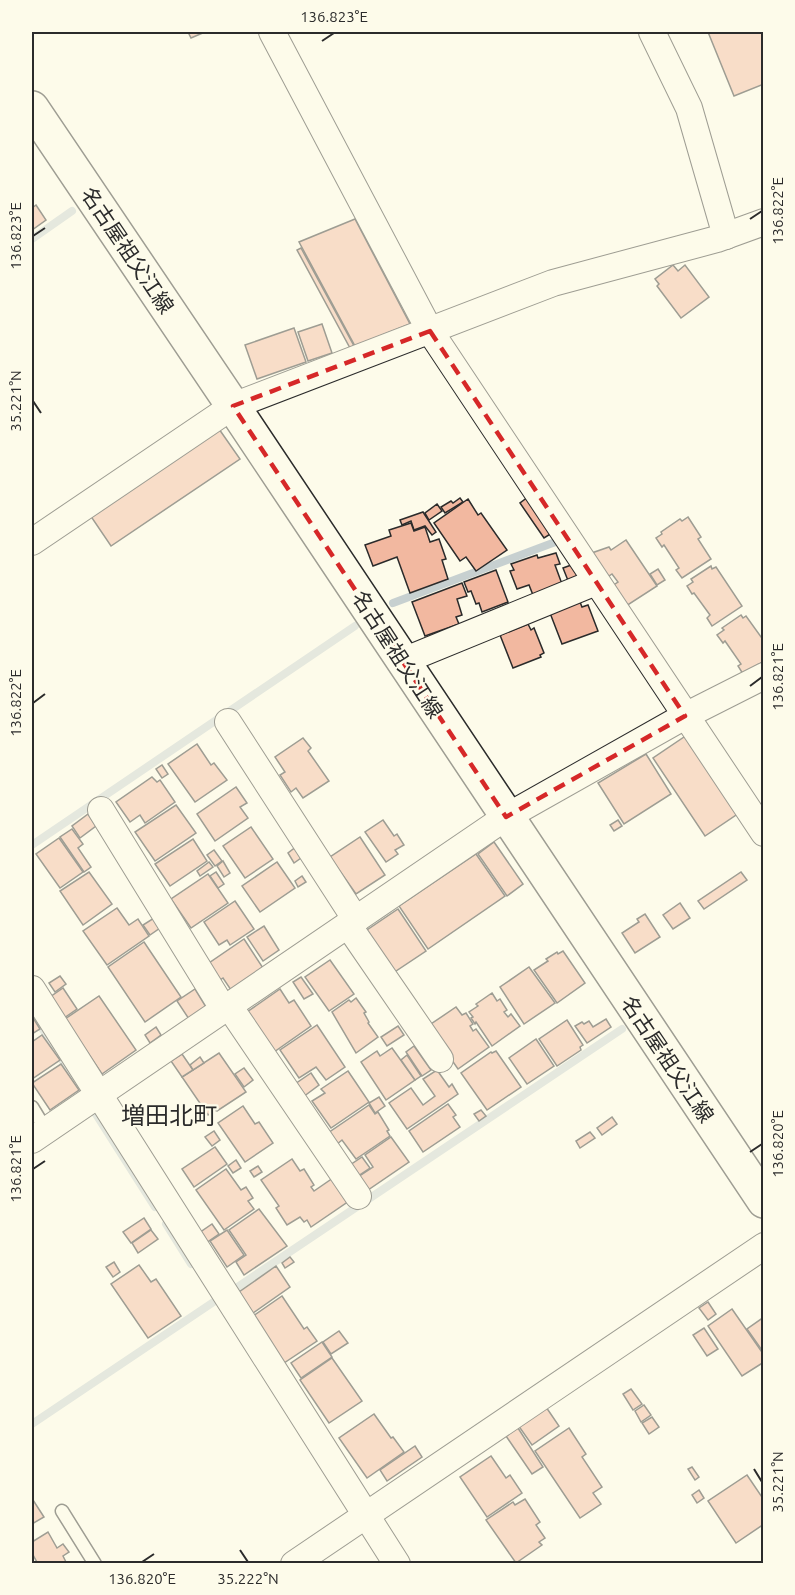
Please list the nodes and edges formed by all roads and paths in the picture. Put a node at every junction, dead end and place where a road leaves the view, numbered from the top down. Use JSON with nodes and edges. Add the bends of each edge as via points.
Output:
{"nodes":[{"id":1,"x":272,"y":32,"type":"edge"},
{"id":2,"x":652,"y":32,"type":"edge"},
{"id":3,"x":32,"y":108,"type":"edge"},
{"id":4,"x":764,"y":222,"type":"edge"},
{"id":5,"x":726,"y":236,"type":"junction"},
{"id":6,"x":430,"y":331,"type":"junction"},
{"id":7,"x":233,"y":406,"type":"junction"},
{"id":8,"x":32,"y":542,"type":"edge"},
{"id":9,"x":596,"y":582,"type":"junction"},
{"id":10,"x":403,"y":661,"type":"junction"},
{"id":11,"x":764,"y":676,"type":"edge"},
{"id":12,"x":685,"y":716,"type":"junction"},
{"id":13,"x":228,"y":722,"type":"dead end"},
{"id":14,"x":101,"y":810,"type":"dead end"},
{"id":15,"x":506,"y":817,"type":"junction"},
{"id":16,"x":764,"y":832,"type":"edge"},
{"id":17,"x":352,"y":922,"type":"junction"},
{"id":18,"x":32,"y":989,"type":"edge"},
{"id":19,"x":226,"y":1008,"type":"junction"},
{"id":20,"x":440,"y":1059,"type":"dead end"},
{"id":21,"x":98,"y":1095,"type":"junction"},
{"id":22,"x":32,"y":1107,"type":"edge"},
{"id":23,"x":39,"y":1135,"type":"edge"},
{"id":24,"x":358,"y":1196,"type":"dead end"},
{"id":25,"x":764,"y":1201,"type":"edge"},
{"id":26,"x":764,"y":1246,"type":"edge"},
{"id":27,"x":62,"y":1511,"type":"dead end"},
{"id":28,"x":366,"y":1514,"type":"junction"},
{"id":29,"x":95,"y":1563,"type":"edge"},
{"id":30,"x":294,"y":1563,"type":"edge"},
{"id":31,"x":397,"y":1563,"type":"edge"}],
"edges":[{"from":1,"to":6,"type":"street"},
{"from":2,"to":5,"type":"street","via":[[689,108]]},
{"from":3,"to":7,"type":"main road","name":"名古屋祖父江線"},
{"from":4,"to":5,"type":"street"},
{"from":5,"to":6,"type":"street","via":[[553,283]]},
{"from":6,"to":7,"type":"street"},
{"from":6,"to":9,"type":"street"},
{"from":7,"to":8,"type":"street"},
{"from":7,"to":10,"type":"main road","name":"名古屋祖父江線"},
{"from":9,"to":10,"type":"street"},
{"from":9,"to":12,"type":"street"},
{"from":10,"to":15,"type":"main road","name":"名古屋祖父江線"},
{"from":11,"to":12,"type":"street"},
{"from":12,"to":15,"type":"street"},
{"from":12,"to":16,"type":"street"},
{"from":13,"to":17,"type":"street"},
{"from":14,"to":19,"type":"street"},
{"from":15,"to":17,"type":"street"},
{"from":15,"to":25,"type":"main road","name":"名古屋祖父江線"},
{"from":17,"to":19,"type":"street"},
{"from":17,"to":20,"type":"street"},
{"from":18,"to":21,"type":"street"},
{"from":19,"to":21,"type":"street"},
{"from":19,"to":24,"type":"street"},
{"from":21,"to":23,"type":"street"},
{"from":21,"to":28,"type":"street"},
{"from":22,"to":23,"type":"lane"},
{"from":26,"to":28,"type":"street"},
{"from":27,"to":29,"type":"lane"},
{"from":28,"to":30,"type":"street"},
{"from":28,"to":31,"type":"street"}]}
